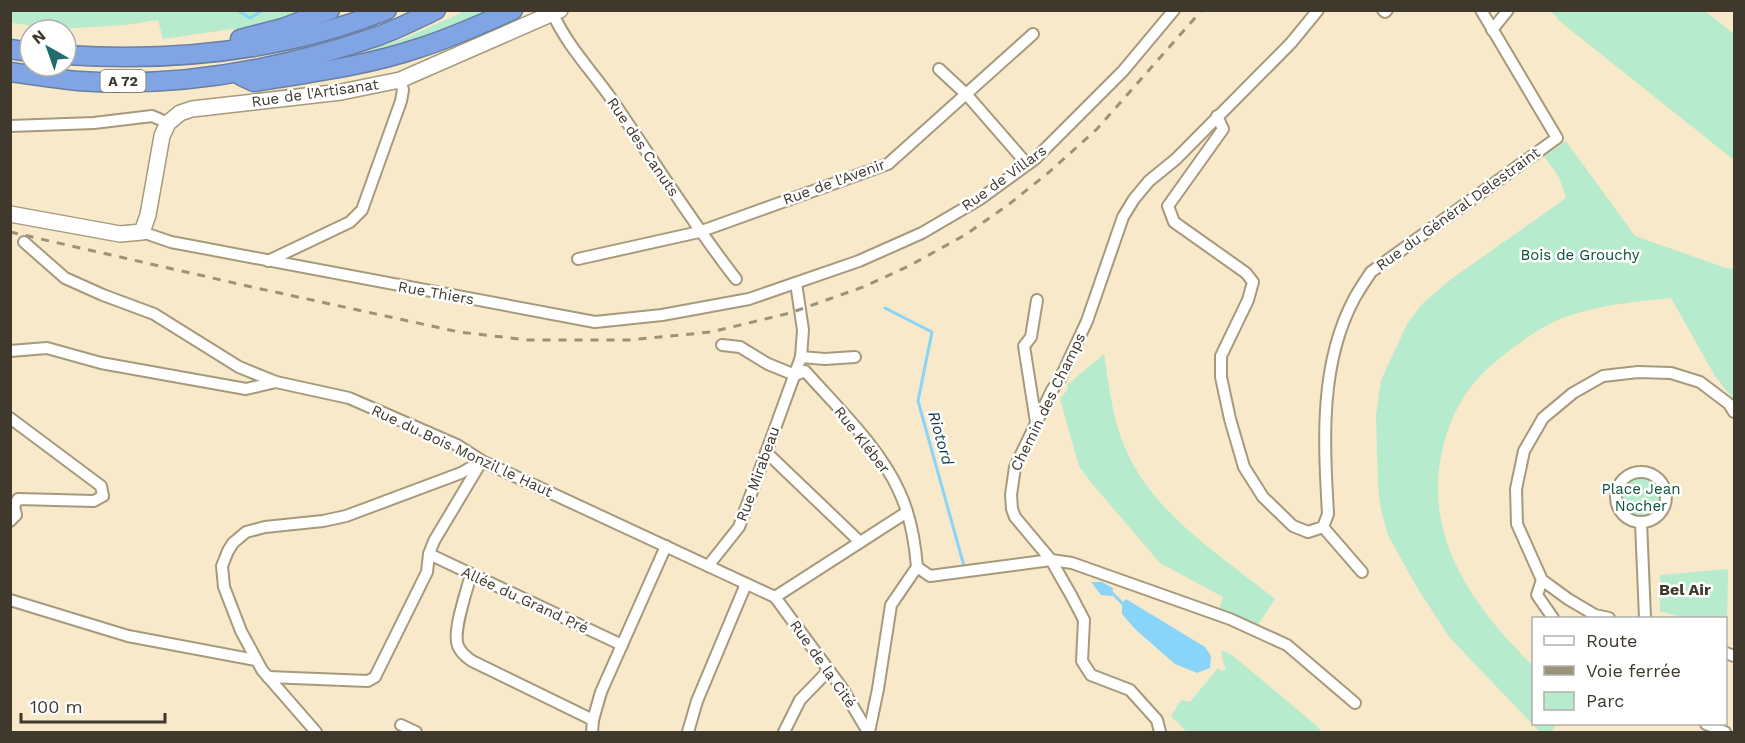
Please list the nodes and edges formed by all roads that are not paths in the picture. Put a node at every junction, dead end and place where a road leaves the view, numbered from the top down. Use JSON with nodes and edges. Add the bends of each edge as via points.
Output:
{"nodes":[{"id":1,"x":330,"y":10,"type":"edge"},
{"id":2,"x":387,"y":10,"type":"edge"},
{"id":3,"x":436,"y":10,"type":"edge"},
{"id":4,"x":513,"y":10,"type":"edge"},
{"id":5,"x":1174,"y":10,"type":"edge"},
{"id":6,"x":1318,"y":10,"type":"edge"},
{"id":7,"x":1481,"y":10,"type":"edge"},
{"id":8,"x":1508,"y":10,"type":"edge"},
{"id":9,"x":557,"y":12,"type":"edge"},
{"id":10,"x":1492,"y":30,"type":"junction"},
{"id":11,"x":1034,"y":34,"type":"dead end"},
{"id":12,"x":209,"y":54,"type":"junction"},
{"id":13,"x":78,"y":56,"type":"edge"},
{"id":14,"x":939,"y":69,"type":"dead end"},
{"id":15,"x":10,"y":72,"type":"edge"},
{"id":16,"x":237,"y":74,"type":"junction"},
{"id":17,"x":400,"y":81,"type":"junction"},
{"id":18,"x":967,"y":95,"type":"junction"},
{"id":19,"x":1217,"y":116,"type":"junction"},
{"id":20,"x":168,"y":123,"type":"junction"},
{"id":21,"x":10,"y":126,"type":"edge"},
{"id":22,"x":1027,"y":164,"type":"junction"},
{"id":23,"x":10,"y":214,"type":"edge"},
{"id":24,"x":142,"y":232,"type":"junction"},
{"id":25,"x":699,"y":232,"type":"junction"},
{"id":26,"x":24,"y":242,"type":"dead end"},
{"id":27,"x":578,"y":259,"type":"dead end"},
{"id":28,"x":268,"y":261,"type":"junction"},
{"id":29,"x":859,"y":261,"type":"joint"},
{"id":30,"x":735,"y":279,"type":"dead end"},
{"id":31,"x":796,"y":283,"type":"junction"},
{"id":32,"x":1036,"y":300,"type":"dead end"},
{"id":33,"x":722,"y":345,"type":"dead end"},
{"id":34,"x":10,"y":351,"type":"edge"},
{"id":35,"x":801,"y":357,"type":"junction"},
{"id":36,"x":855,"y":357,"type":"dead end"},
{"id":37,"x":795,"y":375,"type":"junction"},
{"id":38,"x":276,"y":382,"type":"junction"},
{"id":39,"x":1734,"y":412,"type":"edge"},
{"id":40,"x":10,"y":418,"type":"edge"},
{"id":41,"x":1036,"y":423,"type":"junction"},
{"id":42,"x":766,"y":452,"type":"junction"},
{"id":43,"x":482,"y":461,"type":"junction"},
{"id":44,"x":907,"y":512,"type":"junction"},
{"id":45,"x":10,"y":521,"type":"edge"},
{"id":46,"x":1641,"y":522,"type":"junction"},
{"id":47,"x":1323,"y":527,"type":"junction"},
{"id":48,"x":860,"y":542,"type":"junction"},
{"id":49,"x":666,"y":546,"type":"junction"},
{"id":50,"x":429,"y":555,"type":"junction"},
{"id":51,"x":1051,"y":560,"type":"junction"},
{"id":52,"x":708,"y":566,"type":"junction"},
{"id":53,"x":917,"y":567,"type":"junction"},
{"id":54,"x":1362,"y":572,"type":"dead end"},
{"id":55,"x":471,"y":574,"type":"junction"},
{"id":56,"x":1542,"y":580,"type":"junction"},
{"id":57,"x":746,"y":584,"type":"junction"},
{"id":58,"x":775,"y":597,"type":"junction"},
{"id":59,"x":10,"y":600,"type":"edge"},
{"id":60,"x":1552,"y":617,"type":"edge"},
{"id":61,"x":1603,"y":617,"type":"edge"},
{"id":62,"x":1645,"y":617,"type":"edge"},
{"id":63,"x":622,"y":645,"type":"junction"},
{"id":64,"x":256,"y":660,"type":"junction"},
{"id":65,"x":829,"y":670,"type":"junction"},
{"id":66,"x":268,"y":677,"type":"junction"},
{"id":67,"x":1355,"y":703,"type":"dead end"},
{"id":68,"x":593,"y":720,"type":"junction"},
{"id":69,"x":402,"y":725,"type":"dead end"},
{"id":70,"x":1710,"y":725,"type":"edge"},
{"id":71,"x":316,"y":732,"type":"edge"},
{"id":72,"x":416,"y":732,"type":"edge"},
{"id":73,"x":592,"y":732,"type":"edge"},
{"id":74,"x":688,"y":732,"type":"edge"},
{"id":75,"x":784,"y":732,"type":"edge"},
{"id":76,"x":868,"y":732,"type":"edge"},
{"id":77,"x":1160,"y":732,"type":"edge"},
{"id":78,"x":1725,"y":732,"type":"edge"}],
"edges":[{"from":1,"to":12,"type":"highway","via":[[283,28],[233,40]]},
{"from":2,"to":12,"type":"highway","number":"A 72","via":[[288,41]]},
{"from":3,"to":16,"type":"highway","number":"A 72","via":[[380,35],[321,54]]},
{"from":4,"to":16,"type":"highway","via":[[418,49],[348,67],[254,82]]},
{"from":5,"to":22,"type":"street","name":"Rue de Villars","via":[[1123,71]]},
{"from":6,"to":19,"type":"street","name":"Chemin des Champs","via":[[1291,43]]},
{"from":7,"to":10,"type":"street"},
{"from":8,"to":10,"type":"street"},
{"from":9,"to":17,"type":"street","name":"Rue de l'Artisanat"},
{"from":9,"to":25,"type":"street","name":"Rue des Canuts","via":[[568,43],[609,95]]},
{"from":10,"to":47,"type":"street","name":"Rue du Général Delestraint","via":[[1557,138],[1371,272],[1354,299],[1336,346],[1327,388],[1324,419],[1328,514]]},
{"from":11,"to":18,"type":"street","name":"Rue de l'Avenir"},
{"from":12,"to":13,"type":"highway","number":"A 72"},
{"from":14,"to":18,"type":"street"},
{"from":15,"to":16,"type":"highway","number":"A 72","via":[[90,81]]},
{"from":17,"to":20,"type":"street","name":"Rue de l'Artisanat","via":[[341,92],[192,109]]},
{"from":17,"to":28,"type":"street","via":[[401,101],[362,210],[350,222]]},
{"from":18,"to":22,"type":"street"},
{"from":18,"to":25,"type":"street","name":"Rue de l'Avenir","via":[[888,164]]},
{"from":19,"to":41,"type":"street","name":"Chemin des Champs","via":[[1149,181],[1123,217],[1087,321]]},
{"from":19,"to":47,"type":"street","via":[[1223,129],[1168,206],[1170,214],[1174,222],[1253,282],[1221,356],[1221,377],[1244,468],[1263,497],[1293,526],[1308,532]]},
{"from":20,"to":21,"type":"street","via":[[152,116]]},
{"from":20,"to":24,"type":"street"},
{"from":22,"to":29,"type":"street","name":"Rue de Villars","via":[[980,199],[922,233]]},
{"from":23,"to":24,"type":"street","name":"Rue Thiers","via":[[120,234]]},
{"from":24,"to":28,"type":"street","name":"Rue Thiers","via":[[171,243]]},
{"from":25,"to":27,"type":"street","name":"Rue de l'Avenir"},
{"from":25,"to":30,"type":"street","name":"Rue des Canuts"},
{"from":26,"to":38,"type":"street","name":"Rue du Bois Monzil le Haut","via":[[65,278],[154,314],[239,367]]},
{"from":28,"to":31,"type":"street","name":"Rue Thiers","via":[[595,322],[662,315],[748,299]]},
{"from":29,"to":31,"type":"street","name":"Rue Thiers"},
{"from":31,"to":35,"type":"street","name":"Rue Mirabeau","via":[[803,330]]},
{"from":32,"to":41,"type":"street","via":[[1031,337],[1024,346]]},
{"from":33,"to":37,"type":"street","via":[[740,347]]},
{"from":34,"to":38,"type":"street","via":[[47,348],[100,363],[246,389]]},
{"from":35,"to":36,"type":"street"},
{"from":35,"to":37,"type":"street","name":"Rue Mirabeau"},
{"from":37,"to":42,"type":"street","name":"Rue Mirabeau"},
{"from":37,"to":44,"type":"street","name":"Rue Kléber","via":[[805,371],[878,454],[899,489]]},
{"from":38,"to":43,"type":"street","name":"Rue du Bois Monzil le Haut","via":[[349,398],[457,445]]},
{"from":39,"to":56,"type":"street","via":[[1700,382],[1671,373],[1603,376],[1559,403],[1543,418],[1524,451],[1516,489],[1516,524]]},
{"from":40,"to":45,"type":"street","via":[[100,486],[103,496],[94,501],[18,498],[14,506],[16,516]]},
{"from":41,"to":51,"type":"street","name":"Chemin des Champs","via":[[1015,467],[1012,509],[1020,525]]},
{"from":42,"to":48,"type":"street"},
{"from":42,"to":52,"type":"street","name":"Rue Mirabeau","via":[[739,526]]},
{"from":43,"to":49,"type":"street","name":"Rue du Bois Monzil le Haut"},
{"from":43,"to":50,"type":"street"},
{"from":43,"to":64,"type":"street","via":[[461,473],[346,516],[265,527],[246,532],[233,543],[222,566],[224,587]]},
{"from":44,"to":48,"type":"street"},
{"from":44,"to":53,"type":"street","name":"Rue Kléber"},
{"from":46,"to":46,"type":"street","via":[[1662,511],[1666,496],[1660,481],[1645,472],[1624,480],[1616,497],[1626,517]]},
{"from":46,"to":62,"type":"street"},
{"from":47,"to":54,"type":"street"},
{"from":48,"to":58,"type":"street"},
{"from":49,"to":52,"type":"street","name":"Rue du Bois Monzil le Haut"},
{"from":49,"to":63,"type":"street"},
{"from":50,"to":55,"type":"street","name":"Allée du Grand Pré"},
{"from":50,"to":66,"type":"street","via":[[427,572],[375,677],[369,681]]},
{"from":51,"to":53,"type":"street","via":[[930,576]]},
{"from":51,"to":67,"type":"street","via":[[1072,563],[1230,619],[1287,645]]},
{"from":51,"to":77,"type":"street","name":"Chemin des Champs","via":[[1084,620],[1082,661],[1091,675],[1130,690],[1157,720]]},
{"from":52,"to":57,"type":"street","name":"Rue du Bois Monzil le Haut"},
{"from":53,"to":76,"type":"street","via":[[891,605]]},
{"from":55,"to":63,"type":"street","name":"Allée du Grand Pré"},
{"from":55,"to":68,"type":"street","via":[[456,636],[464,655]]},
{"from":56,"to":60,"type":"street","via":[[1537,596]]},
{"from":56,"to":61,"type":"street","via":[[1594,615]]},
{"from":57,"to":58,"type":"street","name":"Rue du Bois Monzil le Haut"},
{"from":57,"to":74,"type":"street"},
{"from":58,"to":65,"type":"street","name":"Rue de la Cité"},
{"from":59,"to":64,"type":"street","via":[[128,636]]},
{"from":63,"to":68,"type":"street"},
{"from":64,"to":66,"type":"street"},
{"from":65,"to":75,"type":"street","via":[[800,700]]},
{"from":65,"to":76,"type":"street","name":"Rue de la Cité"},
{"from":66,"to":71,"type":"street"},
{"from":68,"to":73,"type":"street"},
{"from":69,"to":72,"type":"street"},
{"from":70,"to":78,"type":"street"}]}
